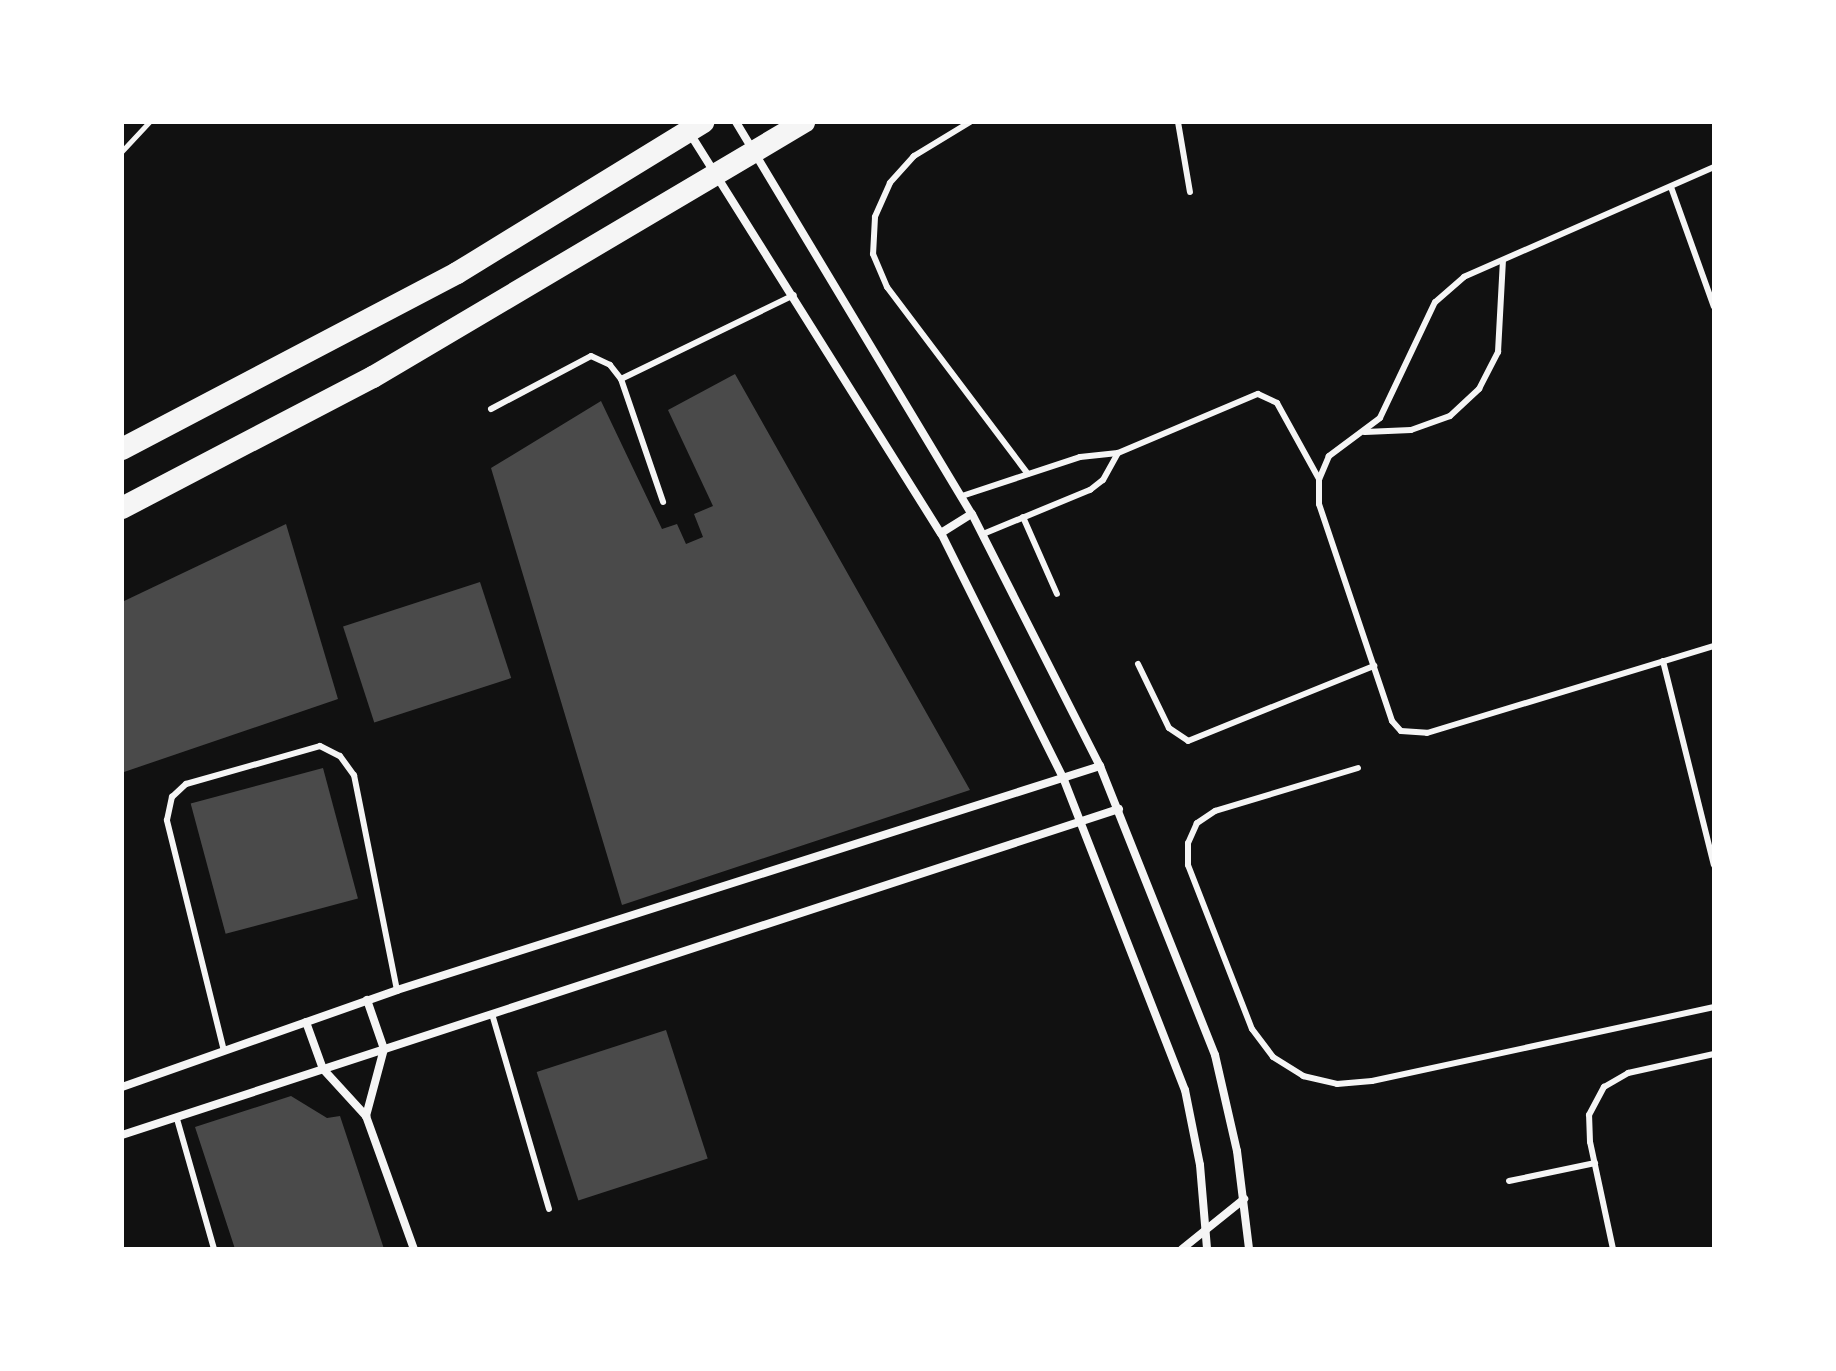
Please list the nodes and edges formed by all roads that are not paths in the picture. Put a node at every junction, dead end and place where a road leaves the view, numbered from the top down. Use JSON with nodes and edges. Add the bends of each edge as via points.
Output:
{"nodes":[{"id":1,"x":736,"y":122,"type":"edge"},
{"id":2,"x":804,"y":122,"type":"edge"},
{"id":3,"x":970,"y":122,"type":"edge"},
{"id":4,"x":1178,"y":122,"type":"edge"},
{"id":5,"x":696,"y":127,"type":"edge"},
{"id":6,"x":753,"y":152,"type":"junction"},
{"id":7,"x":1714,"y":167,"type":"edge"},
{"id":8,"x":714,"y":175,"type":"junction"},
{"id":9,"x":1671,"y":187,"type":"junction"},
{"id":10,"x":1190,"y":192,"type":"dead end"},
{"id":11,"x":1503,"y":261,"type":"junction"},
{"id":12,"x":794,"y":295,"type":"junction"},
{"id":13,"x":1714,"y":307,"type":"edge"},
{"id":14,"x":621,"y":379,"type":"junction"},
{"id":15,"x":491,"y":409,"type":"dead end"},
{"id":16,"x":1365,"y":432,"type":"junction"},
{"id":17,"x":122,"y":449,"type":"edge"},
{"id":18,"x":1118,"y":453,"type":"junction"},
{"id":19,"x":1028,"y":474,"type":"junction"},
{"id":20,"x":1319,"y":479,"type":"junction"},
{"id":21,"x":962,"y":496,"type":"junction"},
{"id":22,"x":663,"y":502,"type":"dead end"},
{"id":23,"x":122,"y":508,"type":"edge"},
{"id":24,"x":972,"y":514,"type":"junction"},
{"id":25,"x":1023,"y":517,"type":"junction"},
{"id":26,"x":941,"y":533,"type":"junction"},
{"id":27,"x":983,"y":534,"type":"junction"},
{"id":28,"x":1057,"y":594,"type":"dead end"},
{"id":29,"x":1714,"y":646,"type":"edge"},
{"id":30,"x":1663,"y":661,"type":"junction"},
{"id":31,"x":1138,"y":664,"type":"dead end"},
{"id":32,"x":1374,"y":666,"type":"junction"},
{"id":33,"x":1100,"y":766,"type":"junction"},
{"id":34,"x":1358,"y":768,"type":"dead end"},
{"id":35,"x":1064,"y":780,"type":"junction"},
{"id":36,"x":1119,"y":809,"type":"junction"},
{"id":37,"x":1081,"y":824,"type":"junction"},
{"id":38,"x":1714,"y":865,"type":"edge"},
{"id":39,"x":397,"y":990,"type":"junction"},
{"id":40,"x":367,"y":1000,"type":"junction"},
{"id":41,"x":1714,"y":1007,"type":"edge"},
{"id":42,"x":492,"y":1014,"type":"junction"},
{"id":43,"x":306,"y":1022,"type":"junction"},
{"id":44,"x":384,"y":1049,"type":"junction"},
{"id":45,"x":224,"y":1051,"type":"junction"},
{"id":46,"x":1714,"y":1054,"type":"edge"},
{"id":47,"x":323,"y":1069,"type":"junction"},
{"id":48,"x":122,"y":1087,"type":"edge"},
{"id":49,"x":366,"y":1116,"type":"junction"},
{"id":50,"x":177,"y":1119,"type":"junction"},
{"id":51,"x":122,"y":1135,"type":"edge"},
{"id":52,"x":1595,"y":1163,"type":"junction"},
{"id":53,"x":1509,"y":1181,"type":"dead end"},
{"id":54,"x":1244,"y":1199,"type":"junction"},
{"id":55,"x":549,"y":1209,"type":"dead end"},
{"id":56,"x":1205,"y":1233,"type":"junction"},
{"id":57,"x":214,"y":1249,"type":"edge"},
{"id":58,"x":414,"y":1249,"type":"edge"},
{"id":59,"x":1182,"y":1249,"type":"edge"},
{"id":60,"x":1207,"y":1249,"type":"edge"},
{"id":61,"x":1249,"y":1249,"type":"edge"},
{"id":62,"x":1613,"y":1249,"type":"edge"}],
"edges":[{"from":1,"to":6,"type":"street"},
{"from":2,"to":6,"type":"highway"},
{"from":3,"to":19,"type":"lane","via":[[914,156],[890,183],[875,217],[873,254],[887,287]]},
{"from":4,"to":10,"type":"lane"},
{"from":5,"to":8,"type":"street"},
{"from":5,"to":17,"type":"highway","via":[[457,273]]},
{"from":6,"to":8,"type":"highway"},
{"from":6,"to":21,"type":"street"},
{"from":7,"to":9,"type":"lane"},
{"from":8,"to":12,"type":"street"},
{"from":8,"to":23,"type":"highway","via":[[373,377]]},
{"from":9,"to":11,"type":"lane"},
{"from":9,"to":13,"type":"lane"},
{"from":11,"to":16,"type":"lane","via":[[1464,277],[1435,302],[1380,418]]},
{"from":11,"to":16,"type":"lane","via":[[1498,352],[1479,389],[1450,416],[1411,430]]},
{"from":12,"to":14,"type":"lane"},
{"from":12,"to":26,"type":"street"},
{"from":14,"to":15,"type":"lane","via":[[610,365],[591,356]]},
{"from":14,"to":22,"type":"lane"},
{"from":16,"to":20,"type":"lane","via":[[1329,456]]},
{"from":18,"to":19,"type":"lane","via":[[1092,454]]},
{"from":18,"to":20,"type":"lane","via":[[1258,394],[1269,395]]},
{"from":18,"to":25,"type":"lane","via":[[1103,480],[1090,490]]},
{"from":19,"to":21,"type":"lane"},
{"from":20,"to":32,"type":"lane","via":[[1319,504]]},
{"from":21,"to":24,"type":"street"},
{"from":24,"to":26,"type":"street"},
{"from":24,"to":27,"type":"street"},
{"from":25,"to":27,"type":"lane"},
{"from":25,"to":28,"type":"lane"},
{"from":26,"to":35,"type":"street"},
{"from":27,"to":33,"type":"street"},
{"from":29,"to":30,"type":"lane"},
{"from":30,"to":32,"type":"lane","via":[[1413,736],[1392,721]]},
{"from":30,"to":38,"type":"lane"},
{"from":31,"to":32,"type":"lane","via":[[1169,728],[1188,741]]},
{"from":33,"to":35,"type":"street"},
{"from":33,"to":36,"type":"street"},
{"from":34,"to":41,"type":"lane","via":[[1215,811],[1197,823],[1188,843],[1188,865],[1252,1029],[1273,1057],[1303,1076],[1372,1081]]},
{"from":35,"to":37,"type":"street"},
{"from":35,"to":39,"type":"street"},
{"from":36,"to":37,"type":"street"},
{"from":36,"to":54,"type":"street","via":[[1204,1020],[1227,1103]]},
{"from":37,"to":42,"type":"street"},
{"from":37,"to":56,"type":"street","via":[[1185,1090],[1200,1165]]},
{"from":39,"to":40,"type":"street"},
{"from":39,"to":45,"type":"lane","via":[[354,775],[340,756],[320,746],[186,784],[172,797],[167,820]]},
{"from":40,"to":43,"type":"street"},
{"from":40,"to":44,"type":"street"},
{"from":42,"to":44,"type":"street"},
{"from":42,"to":55,"type":"lane"},
{"from":43,"to":45,"type":"street"},
{"from":43,"to":47,"type":"street"},
{"from":44,"to":47,"type":"street"},
{"from":44,"to":49,"type":"street"},
{"from":45,"to":48,"type":"street"},
{"from":46,"to":52,"type":"lane","via":[[1628,1073],[1604,1087],[1589,1115]]},
{"from":47,"to":49,"type":"street"},
{"from":47,"to":50,"type":"street"},
{"from":49,"to":58,"type":"street"},
{"from":50,"to":51,"type":"street"},
{"from":50,"to":57,"type":"lane"},
{"from":52,"to":53,"type":"lane"},
{"from":52,"to":62,"type":"lane"},
{"from":54,"to":56,"type":"street"},
{"from":54,"to":61,"type":"street"},
{"from":56,"to":59,"type":"street"},
{"from":56,"to":60,"type":"street"}]}
